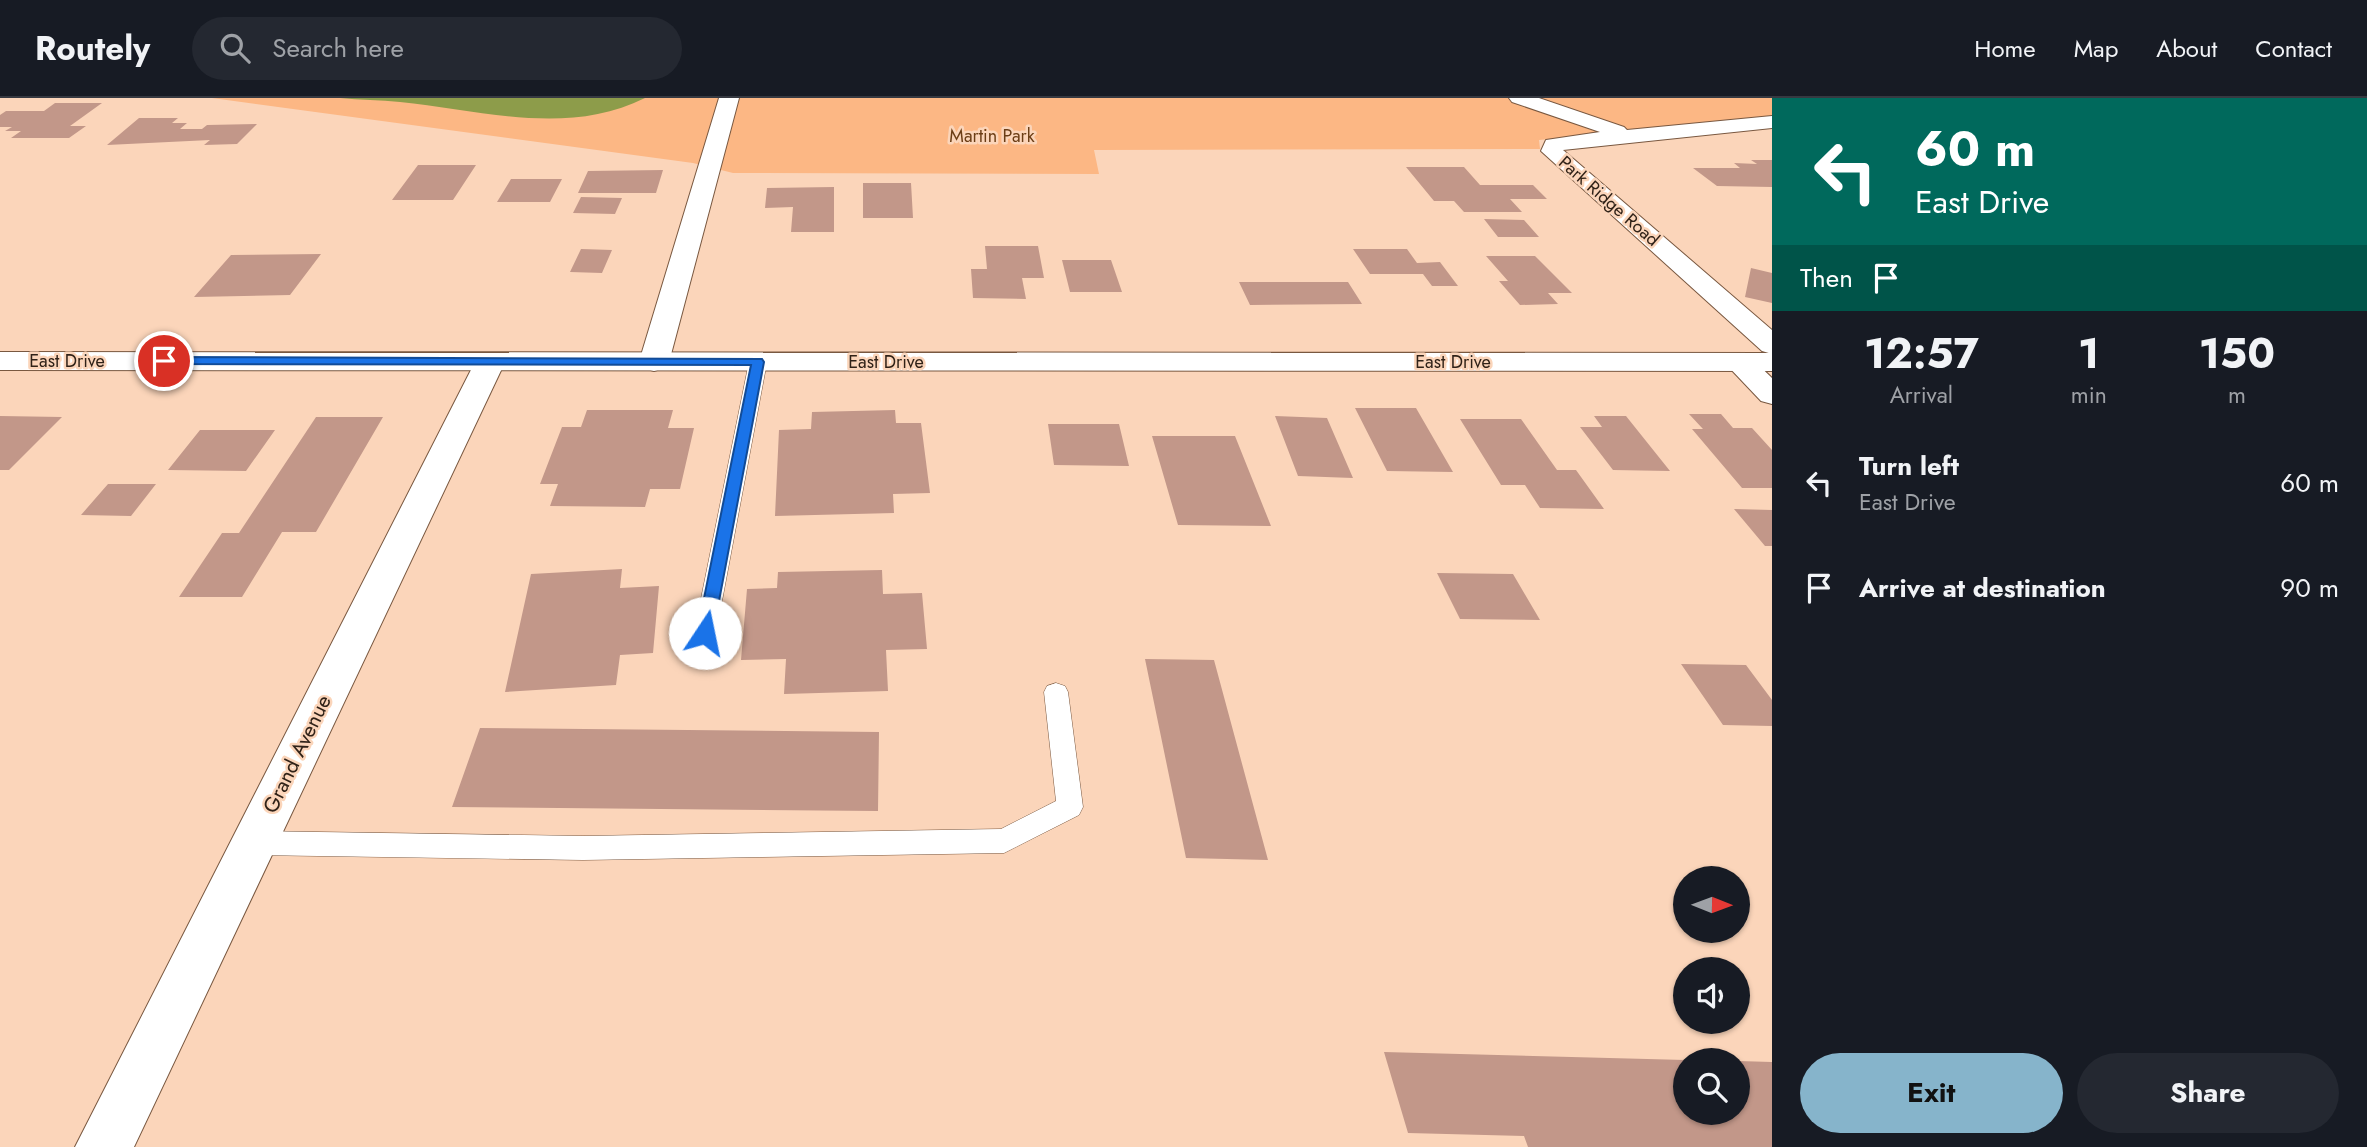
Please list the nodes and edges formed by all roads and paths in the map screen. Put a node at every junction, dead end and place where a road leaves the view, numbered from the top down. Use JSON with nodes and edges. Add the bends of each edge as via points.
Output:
{"nodes":[{"id":1,"x":729,"y":98,"type":"edge"},
{"id":2,"x":1519,"y":98,"type":"edge"},
{"id":3,"x":1772,"y":122,"type":"edge"},
{"id":4,"x":1632,"y":136,"type":"junction"},
{"id":5,"x":1772,"y":345,"type":"edge"},
{"id":6,"x":0,"y":361,"type":"edge"},
{"id":7,"x":490,"y":362,"type":"junction"},
{"id":8,"x":654,"y":362,"type":"junction"},
{"id":9,"x":758,"y":362,"type":"junction"},
{"id":10,"x":1738,"y":362,"type":"junction"},
{"id":11,"x":1772,"y":362,"type":"edge"},
{"id":12,"x":1772,"y":395,"type":"edge"},
{"id":13,"x":705,"y":633,"type":"dead end"},
{"id":14,"x":1056,"y":692,"type":"dead end"},
{"id":15,"x":254,"y":843,"type":"junction"},
{"id":16,"x":104,"y":1147,"type":"edge"}],
"edges":[{"from":1,"to":8,"type":"street"},
{"from":2,"to":4,"type":"street"},
{"from":3,"to":4,"type":"street","name":"Park Ridge Road"},
{"from":4,"to":5,"type":"street","name":"Park Ridge Road","via":[[1565,142],[1554,145],[1552,151]]},
{"from":6,"to":7,"type":"street","name":"East Drive"},
{"from":7,"to":8,"type":"street","name":"East Drive"},
{"from":7,"to":15,"type":"street","name":"Grand Avenue"},
{"from":8,"to":9,"type":"street","name":"East Drive"},
{"from":9,"to":10,"type":"street","name":"East Drive"},
{"from":9,"to":13,"type":"lane"},
{"from":10,"to":11,"type":"street","name":"East Drive"},
{"from":10,"to":12,"type":"street"},
{"from":14,"to":15,"type":"lane","via":[[1070,807],[1004,841],[583,848]]},
{"from":15,"to":16,"type":"street","name":"Grand Avenue"}]}
